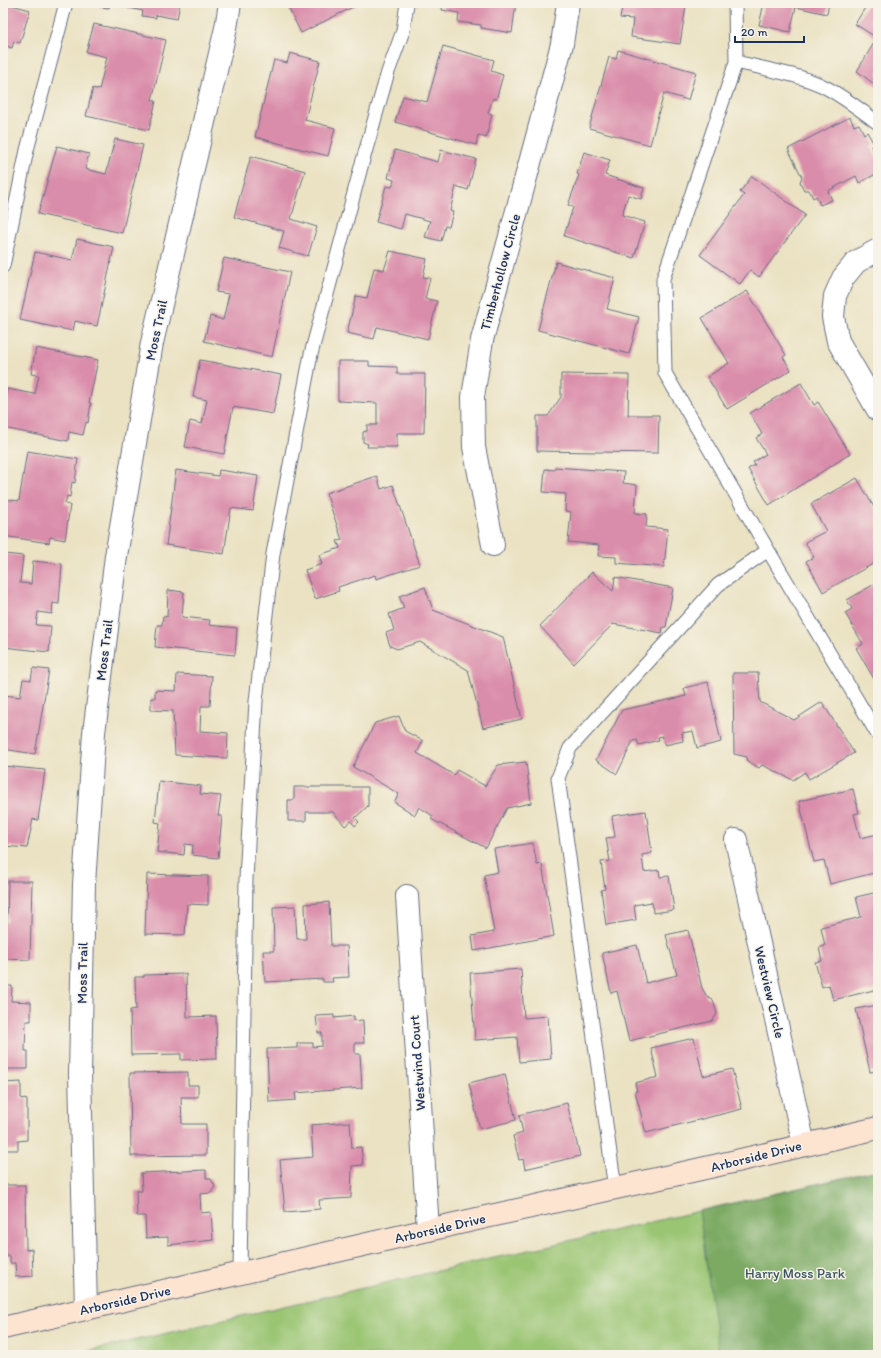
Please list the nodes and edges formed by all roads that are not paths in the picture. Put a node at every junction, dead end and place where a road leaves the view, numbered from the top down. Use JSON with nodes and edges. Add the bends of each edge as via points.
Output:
{"nodes":[{"id":1,"x":66,"y":3,"type":"edge"},
{"id":2,"x":230,"y":3,"type":"edge"},
{"id":3,"x":406,"y":3,"type":"edge"},
{"id":4,"x":568,"y":3,"type":"edge"},
{"id":5,"x":735,"y":3,"type":"edge"},
{"id":6,"x":736,"y":62,"type":"junction"},
{"id":7,"x":878,"y":123,"type":"edge"},
{"id":8,"x":878,"y":250,"type":"edge"},
{"id":9,"x":3,"y":266,"type":"edge"},
{"id":10,"x":878,"y":410,"type":"edge"},
{"id":11,"x":493,"y":545,"type":"dead end"},
{"id":12,"x":768,"y":550,"type":"junction"},
{"id":13,"x":878,"y":735,"type":"edge"},
{"id":14,"x":736,"y":840,"type":"dead end"},
{"id":15,"x":407,"y":896,"type":"dead end"},
{"id":16,"x":878,"y":1128,"type":"edge"},
{"id":17,"x":804,"y":1145,"type":"junction"},
{"id":18,"x":615,"y":1188,"type":"junction"},
{"id":19,"x":428,"y":1230,"type":"junction"},
{"id":20,"x":240,"y":1273,"type":"junction"},
{"id":21,"x":86,"y":1308,"type":"junction"},
{"id":22,"x":3,"y":1328,"type":"edge"}],
"edges":[{"from":1,"to":9,"type":"lane","via":[[27,150]]},
{"from":2,"to":21,"type":"street","name":"Moss Trail","via":[[152,343],[116,556],[94,733],[84,884],[80,1066]]},
{"from":3,"to":20,"type":"lane","via":[[403,31],[388,72],[311,354],[272,554],[256,701],[246,879]]},
{"from":4,"to":11,"type":"street","name":"Timberhollow Circle","via":[[562,44],[482,340],[473,397],[474,446]]},
{"from":5,"to":6,"type":"lane"},
{"from":6,"to":7,"type":"lane","via":[[824,87]]},
{"from":6,"to":12,"type":"lane","via":[[663,279],[665,373]]},
{"from":8,"to":10,"type":"street","via":[[856,262],[842,278],[834,296],[833,317],[838,342]]},
{"from":12,"to":13,"type":"lane"},
{"from":12,"to":18,"type":"lane","via":[[718,585],[570,748],[558,778]]},
{"from":14,"to":17,"type":"street","name":"Westview Circle"},
{"from":15,"to":19,"type":"street","name":"Westwind Court"},
{"from":16,"to":17,"type":"street","name":"Arborside Drive"},
{"from":17,"to":18,"type":"street","name":"Arborside Drive"},
{"from":18,"to":19,"type":"street","name":"Arborside Drive"},
{"from":19,"to":20,"type":"street","name":"Arborside Drive"},
{"from":20,"to":21,"type":"street","name":"Arborside Drive"},
{"from":21,"to":22,"type":"street","name":"Arborside Drive"}]}
